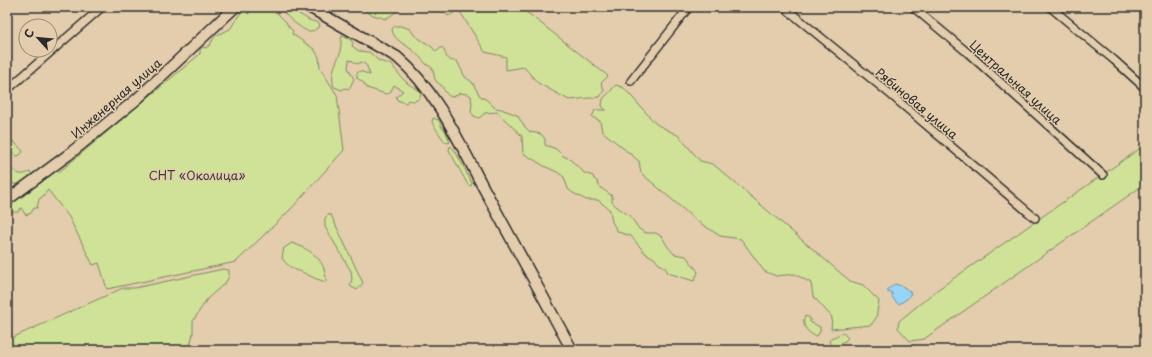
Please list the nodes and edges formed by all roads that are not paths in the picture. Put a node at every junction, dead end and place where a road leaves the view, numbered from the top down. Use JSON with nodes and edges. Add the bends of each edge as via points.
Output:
{"nodes":[{"id":1,"x":102,"y":7,"type":"edge"},
{"id":2,"x":235,"y":7,"type":"edge"},
{"id":3,"x":309,"y":7,"type":"edge"},
{"id":4,"x":689,"y":7,"type":"edge"},
{"id":5,"x":784,"y":7,"type":"edge"},
{"id":6,"x":913,"y":7,"type":"edge"},
{"id":7,"x":1050,"y":7,"type":"edge"},
{"id":8,"x":632,"y":81,"type":"dead end"},
{"id":9,"x":1145,"y":88,"type":"edge"},
{"id":10,"x":7,"y":90,"type":"edge"},
{"id":11,"x":1103,"y":175,"type":"dead end"},
{"id":12,"x":7,"y":200,"type":"edge"},
{"id":13,"x":1035,"y":218,"type":"dead end"},
{"id":14,"x":572,"y":350,"type":"edge"}],
"edges":[{"from":1,"to":10,"type":"street"},
{"from":2,"to":12,"type":"main road","name":"Инженерная улица","via":[[137,98],[68,156]]},
{"from":3,"to":14,"type":"main road","via":[[398,57],[430,92]]},
{"from":4,"to":8,"type":"street"},
{"from":5,"to":13,"type":"street","name":"Рябиновая улица"},
{"from":6,"to":11,"type":"street","name":"Центральная улица"},
{"from":7,"to":9,"type":"street"}]}
